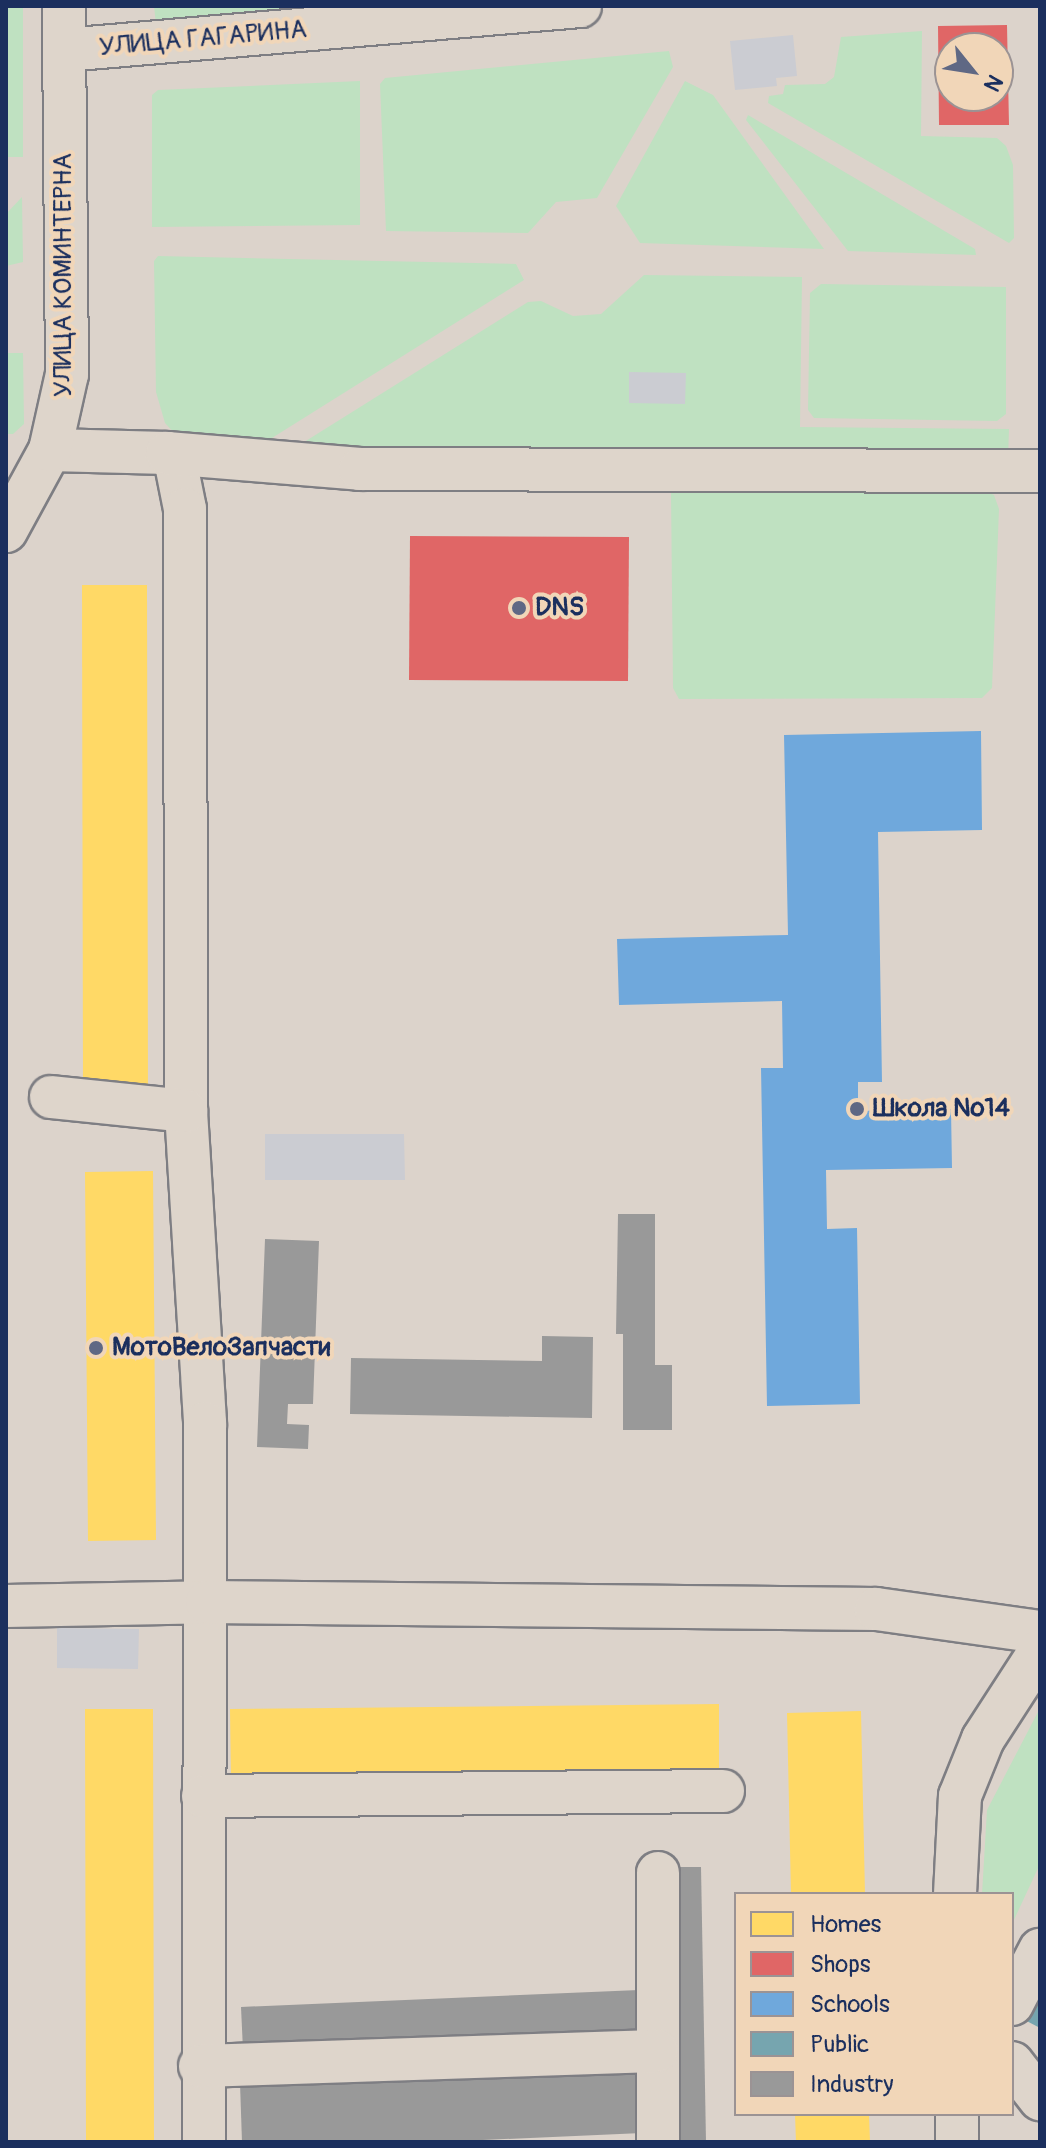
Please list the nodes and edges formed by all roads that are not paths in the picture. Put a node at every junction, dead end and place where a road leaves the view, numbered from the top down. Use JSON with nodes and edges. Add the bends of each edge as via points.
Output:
{"nodes":[{"id":1,"x":64,"y":6,"type":"edge"},
{"id":2,"x":580,"y":6,"type":"edge"},
{"id":3,"x":65,"y":50,"type":"junction"},
{"id":4,"x":50,"y":450,"type":"junction"},
{"id":5,"x":167,"y":453,"type":"junction"},
{"id":6,"x":1040,"y":471,"type":"edge"},
{"id":7,"x":6,"y":531,"type":"edge"},
{"id":8,"x":51,"y":1097,"type":"dead end"},
{"id":9,"x":186,"y":1111,"type":"junction"},
{"id":10,"x":207,"y":1602,"type":"junction"},
{"id":11,"x":6,"y":1606,"type":"edge"},
{"id":12,"x":1040,"y":1632,"type":"edge"},
{"id":13,"x":1040,"y":1651,"type":"edge"},
{"id":14,"x":723,"y":1791,"type":"dead end"},
{"id":15,"x":203,"y":1796,"type":"junction"},
{"id":16,"x":658,"y":1873,"type":"dead end"},
{"id":17,"x":955,"y":1892,"type":"edge"},
{"id":18,"x":1040,"y":1950,"type":"edge"},
{"id":19,"x":1014,"y":2000,"type":"edge"},
{"id":20,"x":657,"y":2051,"type":"junction"},
{"id":21,"x":200,"y":2066,"type":"junction"},
{"id":22,"x":1014,"y":2066,"type":"edge"},
{"id":23,"x":1040,"y":2099,"type":"edge"},
{"id":24,"x":957,"y":2116,"type":"edge"},
{"id":25,"x":204,"y":2142,"type":"edge"},
{"id":26,"x":658,"y":2142,"type":"edge"},
{"id":27,"x":957,"y":2142,"type":"edge"}],
"edges":[{"from":1,"to":3,"type":"street","name":"УЛИЦА КОМИНТЕРНА"},
{"from":2,"to":3,"type":"street","name":"УЛИЦА ГАГАРИНА"},
{"from":3,"to":4,"type":"street","name":"УЛИЦА КОМИНТЕРНА","via":[[67,374]]},
{"from":4,"to":5,"type":"street"},
{"from":4,"to":7,"type":"street","name":"УЛИЦА КОМИНТЕРНА"},
{"from":5,"to":6,"type":"street","via":[[360,469]]},
{"from":5,"to":9,"type":"street","via":[[176,464],[185,509]]},
{"from":8,"to":9,"type":"street"},
{"from":9,"to":10,"type":"street","via":[[205,1423]]},
{"from":10,"to":11,"type":"street"},
{"from":10,"to":12,"type":"street","via":[[876,1609]]},
{"from":10,"to":15,"type":"street"},
{"from":13,"to":17,"type":"street","via":[[983,1739],[960,1796]]},
{"from":14,"to":15,"type":"street"},
{"from":15,"to":21,"type":"street"},
{"from":16,"to":20,"type":"street"},
{"from":18,"to":19,"type":"street"},
{"from":20,"to":21,"type":"street"},
{"from":20,"to":26,"type":"street"},
{"from":21,"to":25,"type":"street"},
{"from":22,"to":23,"type":"street"},
{"from":24,"to":27,"type":"street"}]}
